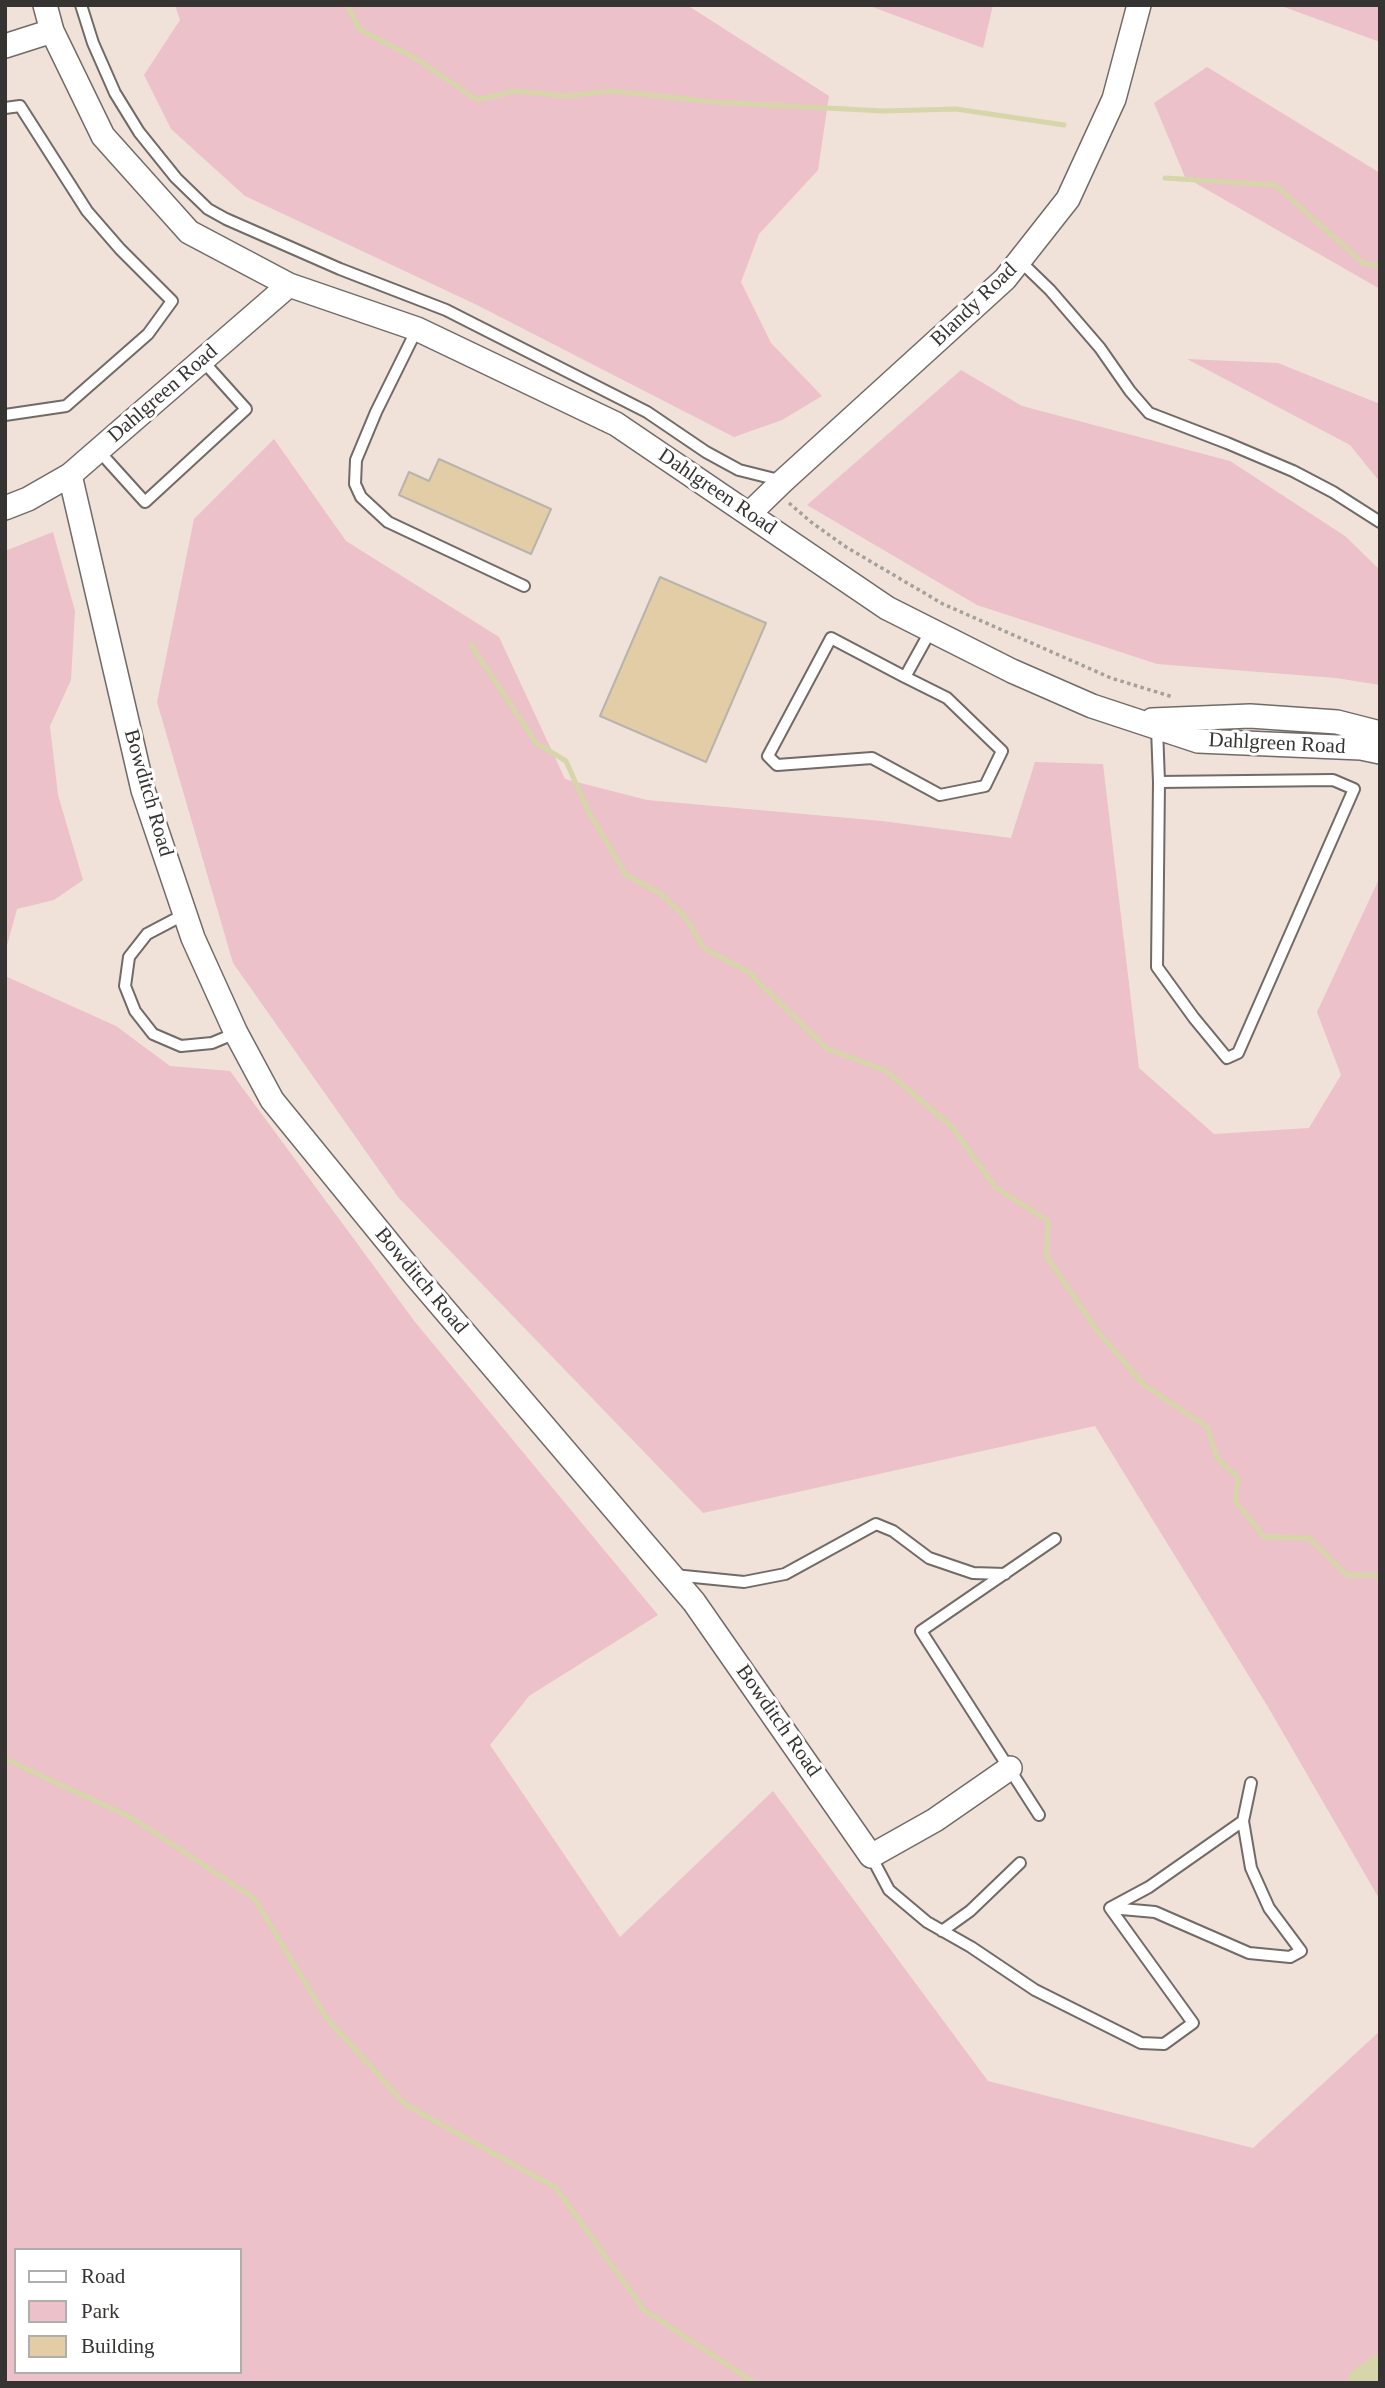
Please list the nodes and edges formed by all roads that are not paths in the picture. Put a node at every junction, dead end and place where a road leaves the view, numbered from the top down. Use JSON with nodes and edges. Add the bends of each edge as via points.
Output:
{"nodes":[{"id":1,"x":45,"y":5,"type":"edge"},
{"id":2,"x":81,"y":5,"type":"edge"},
{"id":3,"x":1139,"y":5,"type":"edge"},
{"id":4,"x":52,"y":31,"type":"junction"},
{"id":5,"x":5,"y":46,"type":"edge"},
{"id":6,"x":5,"y":108,"type":"edge"},
{"id":7,"x":1020,"y":261,"type":"junction"},
{"id":8,"x":289,"y":285,"type":"junction"},
{"id":9,"x":417,"y":329,"type":"junction"},
{"id":10,"x":202,"y":360,"type":"junction"},
{"id":11,"x":5,"y":415,"type":"edge"},
{"id":12,"x":98,"y":450,"type":"junction"},
{"id":13,"x":69,"y":475,"type":"junction"},
{"id":14,"x":778,"y":485,"type":"junction"},
{"id":15,"x":5,"y":508,"type":"edge"},
{"id":16,"x":749,"y":514,"type":"junction"},
{"id":17,"x":1380,"y":522,"type":"edge"},
{"id":18,"x":524,"y":586,"type":"dead end"},
{"id":19,"x":931,"y":630,"type":"junction"},
{"id":20,"x":905,"y":677,"type":"junction"},
{"id":21,"x":1146,"y":724,"type":"junction"},
{"id":22,"x":1380,"y":733,"type":"edge"},
{"id":23,"x":1380,"y":752,"type":"edge"},
{"id":24,"x":1159,"y":782,"type":"junction"},
{"id":25,"x":185,"y":914,"type":"junction"},
{"id":26,"x":236,"y":1033,"type":"junction"},
{"id":27,"x":1055,"y":1539,"type":"dead end"},
{"id":28,"x":1006,"y":1574,"type":"junction"},
{"id":29,"x":671,"y":1575,"type":"junction"},
{"id":30,"x":1010,"y":1768,"type":"junction"},
{"id":31,"x":1251,"y":1783,"type":"dead end"},
{"id":32,"x":1039,"y":1815,"type":"dead end"},
{"id":33,"x":1243,"y":1821,"type":"junction"},
{"id":34,"x":872,"y":1856,"type":"junction"},
{"id":35,"x":1020,"y":1863,"type":"dead end"},
{"id":36,"x":1110,"y":1908,"type":"junction"},
{"id":37,"x":943,"y":1931,"type":"junction"}],
"edges":[{"from":1,"to":4,"type":"street","name":"Dahlgreen Road"},
{"from":2,"to":14,"type":"lane","via":[[115,93],[139,132],[208,209],[340,269],[446,310],[647,412],[739,470]]},
{"from":3,"to":7,"type":"street","name":"Blandy Road","via":[[1114,99],[1068,199]]},
{"from":4,"to":5,"type":"street"},
{"from":4,"to":8,"type":"street","name":"Dahlgreen Road","via":[[103,136],[189,232]]},
{"from":6,"to":11,"type":"lane","via":[[20,106],[87,211],[172,301],[148,334],[65,406]]},
{"from":7,"to":14,"type":"street","name":"Blandy Road","via":[[1006,279]]},
{"from":7,"to":17,"type":"lane","via":[[1100,348],[1149,413],[1293,471]]},
{"from":8,"to":9,"type":"street","name":"Dahlgreen Road"},
{"from":8,"to":10,"type":"street","name":"Dahlgreen Road"},
{"from":9,"to":16,"type":"street","name":"Dahlgreen Road","via":[[616,424]]},
{"from":9,"to":18,"type":"lane","via":[[356,460],[355,484],[361,497],[388,522]]},
{"from":10,"to":12,"type":"street","name":"Dahlgreen Road"},
{"from":10,"to":12,"type":"lane","via":[[246,409],[145,502]]},
{"from":12,"to":13,"type":"street","name":"Dahlgreen Road"},
{"from":13,"to":15,"type":"street","name":"Dahlgreen Road"},
{"from":13,"to":25,"type":"street","name":"Bowditch Road","via":[[143,790]]},
{"from":14,"to":16,"type":"street","name":"Blandy Road"},
{"from":16,"to":19,"type":"street","name":"Dahlgreen Road","via":[[887,608]]},
{"from":19,"to":20,"type":"lane"},
{"from":19,"to":21,"type":"street","name":"Dahlgreen Road","via":[[1092,706]]},
{"from":20,"to":20,"type":"lane","via":[[831,638],[768,756],[777,765],[872,758],[940,795],[985,786],[1002,751],[947,698]]},
{"from":21,"to":22,"type":"street","name":"Dahlgreen Road","via":[[1250,716],[1337,722]]},
{"from":21,"to":23,"type":"street","name":"Dahlgreen Road","via":[[1198,741]]},
{"from":21,"to":24,"type":"lane"},
{"from":24,"to":24,"type":"lane","via":[[1157,967],[1227,1058],[1238,1053],[1354,789],[1333,780]]},
{"from":25,"to":26,"type":"street","name":"Bowditch Road"},
{"from":25,"to":26,"type":"lane","via":[[147,934],[129,957],[125,986],[135,1012],[153,1034],[181,1046],[212,1043]]},
{"from":26,"to":29,"type":"street","name":"Bowditch Road","via":[[272,1100]]},
{"from":27,"to":28,"type":"lane"},
{"from":28,"to":29,"type":"lane","via":[[973,1573],[929,1558],[876,1524],[785,1574],[744,1582]]},
{"from":28,"to":30,"type":"lane","via":[[921,1631]]},
{"from":29,"to":34,"type":"street","name":"Bowditch Road"},
{"from":30,"to":32,"type":"lane"},
{"from":30,"to":34,"type":"street","via":[[935,1820]]},
{"from":31,"to":33,"type":"lane"},
{"from":33,"to":36,"type":"lane","via":[[1149,1887]]},
{"from":33,"to":36,"type":"lane","via":[[1251,1868],[1269,1908],[1301,1951],[1290,1956],[1249,1953],[1154,1912]]},
{"from":34,"to":37,"type":"lane","via":[[890,1889]]},
{"from":35,"to":37,"type":"lane"},
{"from":36,"to":37,"type":"lane","via":[[1192,2023],[1164,2044],[1141,2043],[1035,1990]]}]}
